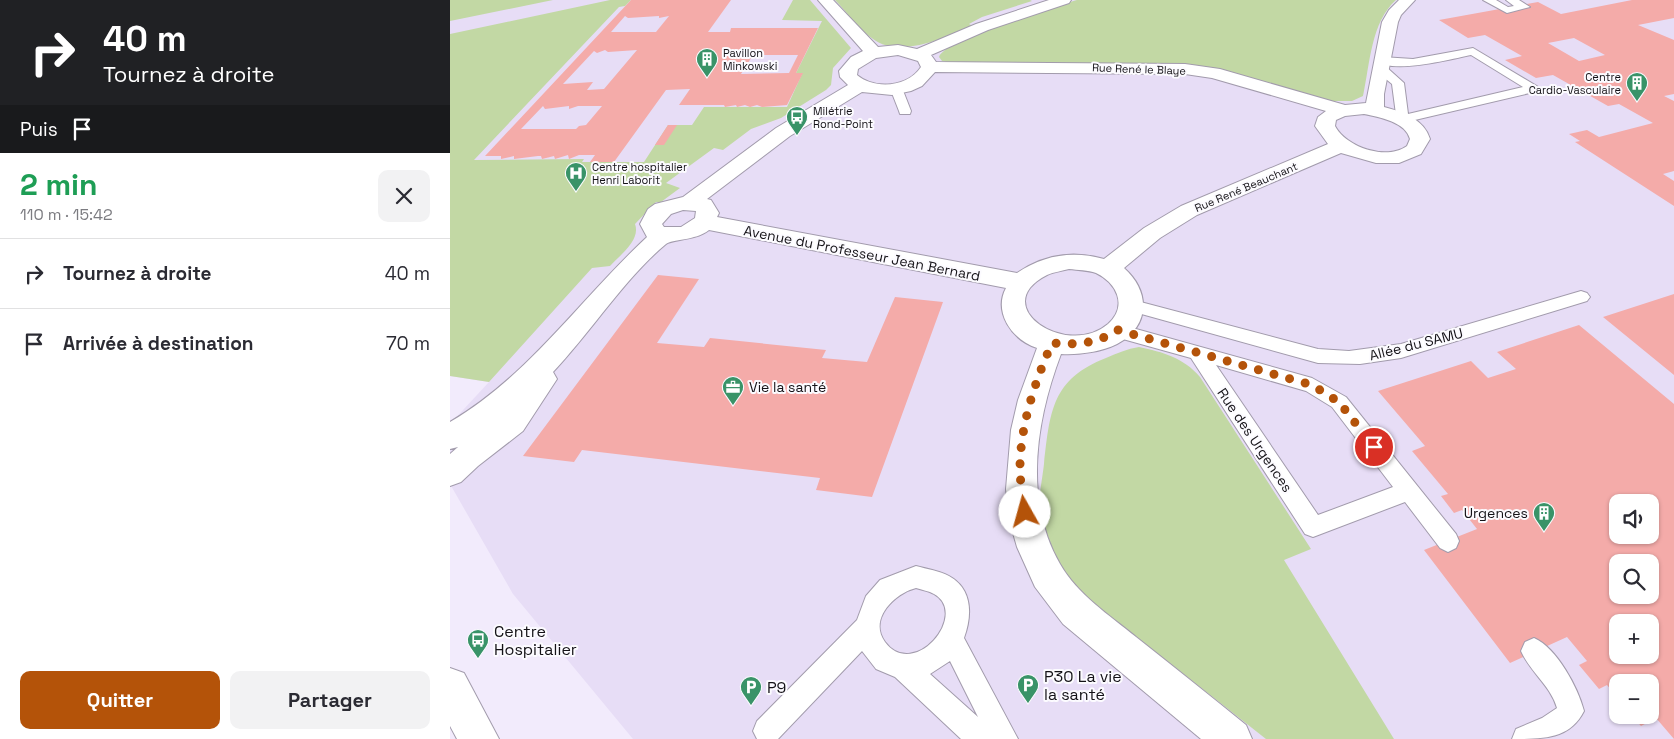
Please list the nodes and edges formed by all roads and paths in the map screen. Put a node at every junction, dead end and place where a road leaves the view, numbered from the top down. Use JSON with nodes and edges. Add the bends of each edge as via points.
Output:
{"nodes":[{"id":1,"x":825,"y":0,"type":"edge"},
{"id":2,"x":1064,"y":0,"type":"edge"},
{"id":3,"x":1408,"y":0,"type":"edge"},
{"id":4,"x":1488,"y":0,"type":"edge"},
{"id":5,"x":1511,"y":0,"type":"edge"},
{"id":6,"x":874,"y":53,"type":"junction"},
{"id":7,"x":924,"y":61,"type":"junction"},
{"id":8,"x":1381,"y":64,"type":"junction"},
{"id":9,"x":860,"y":85,"type":"junction"},
{"id":10,"x":896,"y":88,"type":"junction"},
{"id":11,"x":1343,"y":110,"type":"junction"},
{"id":12,"x":1375,"y":110,"type":"junction"},
{"id":13,"x":905,"y":111,"type":"dead end"},
{"id":14,"x":1402,"y":118,"type":"junction"},
{"id":15,"x":1340,"y":146,"type":"junction"},
{"id":16,"x":690,"y":202,"type":"junction"},
{"id":17,"x":704,"y":222,"type":"junction"},
{"id":18,"x":662,"y":235,"type":"junction"},
{"id":19,"x":1107,"y":268,"type":"junction"},
{"id":20,"x":1020,"y":282,"type":"junction"},
{"id":21,"x":1581,"y":297,"type":"dead end"},
{"id":22,"x":1132,"y":306,"type":"junction"},
{"id":23,"x":574,"y":330,"type":"junction"},
{"id":24,"x":1118,"y":330,"type":"junction"},
{"id":25,"x":1052,"y":343,"type":"junction"},
{"id":26,"x":1197,"y":352,"type":"junction"},
{"id":27,"x":450,"y":437,"type":"edge"},
{"id":28,"x":450,"y":473,"type":"edge"},
{"id":29,"x":1409,"y":491,"type":"junction"},
{"id":30,"x":1448,"y":541,"type":"dead end"},
{"id":31,"x":868,"y":627,"type":"junction"},
{"id":32,"x":952,"y":640,"type":"junction"},
{"id":33,"x":1534,"y":652,"type":"dead end"},
{"id":34,"x":903,"y":667,"type":"junction"},
{"id":35,"x":450,"y":687,"type":"edge"},
{"id":36,"x":450,"y":714,"type":"edge"},
{"id":37,"x":767,"y":731,"type":"dead end"},
{"id":38,"x":477,"y":739,"type":"edge"},
{"id":39,"x":1004,"y":739,"type":"edge"},
{"id":40,"x":1232,"y":739,"type":"edge"},
{"id":41,"x":1526,"y":739,"type":"edge"}],
"edges":[{"from":1,"to":6,"type":"street"},
{"from":2,"to":7,"type":"street","via":[[992,20]]},
{"from":3,"to":8,"type":"street","via":[[1394,13],[1390,22]]},
{"from":4,"to":5,"type":"lane","via":[[1507,10],[1525,7]]},
{"from":6,"to":7,"type":"street","name":"Rue René le Blaye","via":[[898,50]]},
{"from":6,"to":9,"type":"street","via":[[857,60],[848,71],[852,81]]},
{"from":7,"to":10,"type":"street","via":[[928,73],[916,82]]},
{"from":7,"to":11,"type":"street","name":"Rue René le Blaye","via":[[1185,69],[1214,73]]},
{"from":8,"to":12,"type":"street"},
{"from":8,"to":14,"type":"lane","via":[[1398,83]]},
{"from":8,"to":14,"type":"lane","via":[[1413,63],[1473,51],[1534,88]]},
{"from":9,"to":10,"type":"street","via":[[876,89]]},
{"from":9,"to":16,"type":"street","via":[[783,132]]},
{"from":10,"to":13,"type":"lane"},
{"from":11,"to":12,"type":"street","name":"Rue René le Blaye"},
{"from":11,"to":15,"type":"street","via":[[1333,113],[1325,125],[1326,132]]},
{"from":12,"to":14,"type":"street","name":"Rue René le Blaye"},
{"from":14,"to":15,"type":"street","via":[[1418,133],[1420,140],[1411,152],[1402,156],[1377,157]]},
{"from":15,"to":19,"type":"street","name":"Rue René Beauchant","via":[[1201,204],[1163,226]]},
{"from":16,"to":17,"type":"street","via":[[706,208],[708,212]]},
{"from":16,"to":18,"type":"street","via":[[671,205],[656,214],[650,224],[655,232]]},
{"from":17,"to":18,"type":"street","via":[[689,232]]},
{"from":17,"to":20,"type":"street","name":"Avenue du Professeur Jean Bernard"},
{"from":18,"to":23,"type":"street","via":[[612,285]]},
{"from":19,"to":20,"type":"street","via":[[1089,262],[1069,261],[1041,267]]},
{"from":19,"to":22,"type":"street","via":[[1121,278],[1130,291]]},
{"from":20,"to":25,"type":"street","via":[[1013,295],[1013,309],[1019,324],[1033,335]]},
{"from":21,"to":22,"type":"lane","name":"Allée du SAMU","via":[[1401,351],[1349,359],[1318,356]]},
{"from":22,"to":24,"type":"street","via":[[1129,318]]},
{"from":23,"to":27,"type":"street","via":[[508,399]]},
{"from":23,"to":28,"type":"street","via":[[520,415]]},
{"from":24,"to":25,"type":"street","via":[[1102,340],[1077,346]]},
{"from":24,"to":26,"type":"lane"},
{"from":25,"to":40,"type":"street","via":[[1026,418],[1020,474],[1027,520],[1038,557],[1047,576],[1076,611]]},
{"from":26,"to":29,"type":"lane","via":[[1324,391],[1339,402]]},
{"from":26,"to":29,"type":"lane","name":"Rue des Urgences","via":[[1313,527]]},
{"from":29,"to":30,"type":"lane"},
{"from":31,"to":32,"type":"lane","via":[[870,613],[889,588],[902,580],[931,578],[953,594],[957,604],[959,616]]},
{"from":31,"to":34,"type":"lane","via":[[870,642],[877,654],[888,663]]},
{"from":31,"to":37,"type":"lane"},
{"from":32,"to":34,"type":"lane","via":[[931,661]]},
{"from":32,"to":39,"type":"lane"},
{"from":33,"to":41,"type":"lane","via":[[1566,693],[1571,711],[1568,718]]},
{"from":34,"to":39,"type":"lane","via":[[970,729]]},
{"from":35,"to":38,"type":"street"},
{"from":36,"to":38,"type":"street"}]}
